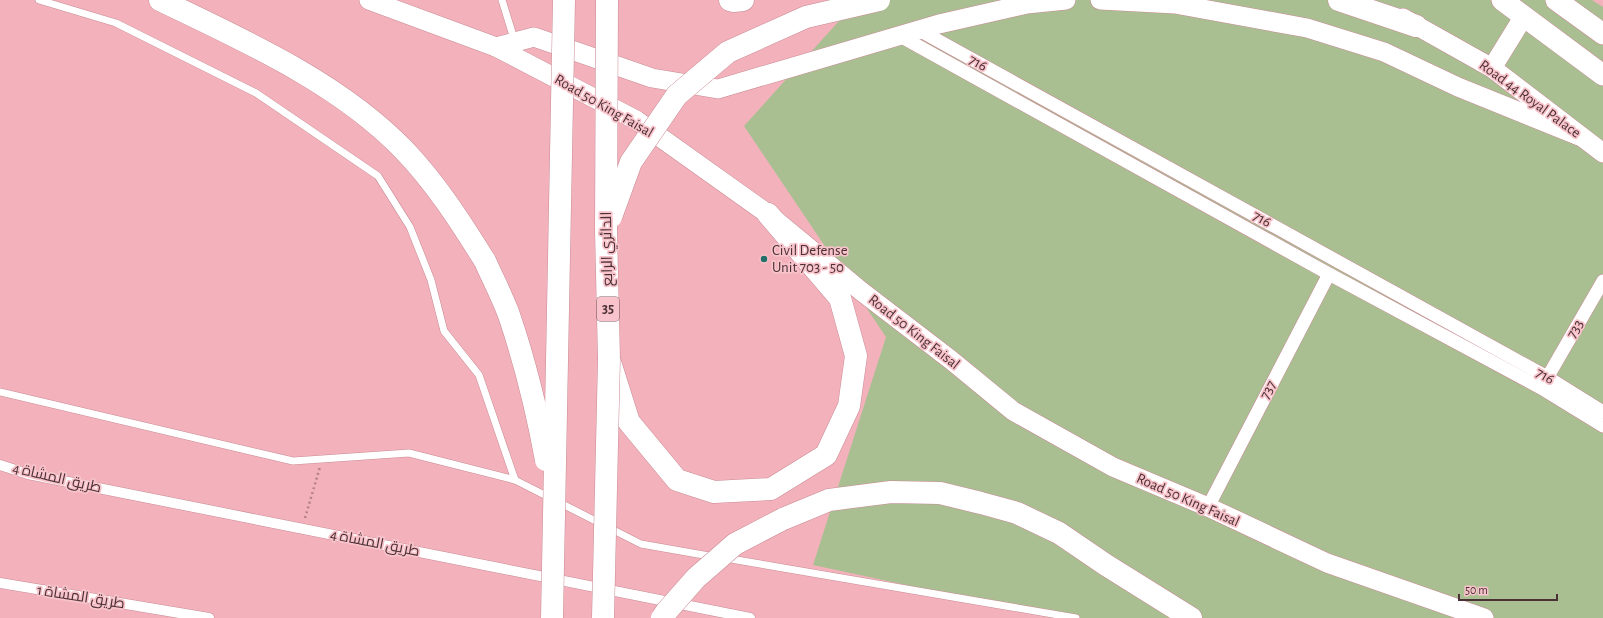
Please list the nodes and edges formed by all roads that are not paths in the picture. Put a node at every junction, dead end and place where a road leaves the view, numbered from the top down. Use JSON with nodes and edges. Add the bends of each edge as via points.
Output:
{"nodes":[{"id":1,"x":39,"y":0,"type":"edge"},
{"id":2,"x":160,"y":0,"type":"edge"},
{"id":3,"x":369,"y":0,"type":"edge"},
{"id":4,"x":502,"y":0,"type":"edge"},
{"id":5,"x":549,"y":0,"type":"edge"},
{"id":6,"x":564,"y":0,"type":"edge"},
{"id":7,"x":607,"y":0,"type":"edge"},
{"id":8,"x":730,"y":0,"type":"edge"},
{"id":9,"x":743,"y":0,"type":"edge"},
{"id":10,"x":879,"y":0,"type":"edge"},
{"id":11,"x":1066,"y":0,"type":"edge"},
{"id":12,"x":1100,"y":0,"type":"edge"},
{"id":13,"x":1339,"y":0,"type":"edge"},
{"id":14,"x":1373,"y":0,"type":"edge"},
{"id":15,"x":1502,"y":0,"type":"edge"},
{"id":16,"x":1556,"y":0,"type":"edge"},
{"id":17,"x":1524,"y":16,"type":"junction"},
{"id":18,"x":1416,"y":26,"type":"junction"},
{"id":19,"x":919,"y":30,"type":"junction"},
{"id":20,"x":1603,"y":34,"type":"edge"},
{"id":21,"x":900,"y":36,"type":"junction"},
{"id":22,"x":515,"y":42,"type":"junction"},
{"id":23,"x":496,"y":47,"type":"junction"},
{"id":24,"x":563,"y":48,"type":"junction"},
{"id":25,"x":1492,"y":68,"type":"junction"},
{"id":26,"x":1603,"y":75,"type":"edge"},
{"id":27,"x":1580,"y":136,"type":"junction"},
{"id":28,"x":1603,"y":153,"type":"edge"},
{"id":29,"x":768,"y":214,"type":"junction"},
{"id":30,"x":606,"y":231,"type":"junction"},
{"id":31,"x":1329,"y":274,"type":"junction"},
{"id":32,"x":1603,"y":281,"type":"edge"},
{"id":33,"x":609,"y":359,"type":"junction"},
{"id":34,"x":1544,"y":382,"type":"junction"},
{"id":35,"x":0,"y":392,"type":"edge"},
{"id":36,"x":1603,"y":412,"type":"edge"},
{"id":37,"x":1603,"y":426,"type":"edge"},
{"id":38,"x":0,"y":465,"type":"edge"},
{"id":39,"x":515,"y":480,"type":"junction"},
{"id":40,"x":554,"y":507,"type":"junction"},
{"id":41,"x":1208,"y":507,"type":"junction"},
{"id":42,"x":0,"y":583,"type":"edge"},
{"id":43,"x":209,"y":618,"type":"edge"},
{"id":44,"x":552,"y":618,"type":"edge"},
{"id":45,"x":603,"y":618,"type":"edge"},
{"id":46,"x":662,"y":618,"type":"edge"},
{"id":47,"x":750,"y":618,"type":"edge"},
{"id":48,"x":1076,"y":618,"type":"edge"},
{"id":49,"x":1191,"y":618,"type":"edge"},
{"id":50,"x":1484,"y":618,"type":"edge"}],
"edges":[{"from":1,"to":39,"type":"lane","via":[[116,23],[256,93],[378,176],[410,227],[431,280],[444,331],[479,376]]},
{"from":2,"to":40,"type":"highway","bridge":true,"via":[[302,72],[360,111],[402,148],[438,189],[485,261],[508,313],[536,404]]},
{"from":3,"to":23,"type":"main road","name":"Road 50 King Faisal"},
{"from":4,"to":22,"type":"lane"},
{"from":5,"to":24,"type":"highway"},
{"from":6,"to":24,"type":"highway","bridge":true},
{"from":7,"to":30,"type":"highway","name":"الدائري الرابع","number":"35","bridge":true},
{"from":8,"to":9,"type":"highway"},
{"from":10,"to":30,"type":"highway","bridge":true,"via":[[806,17],[728,52],[676,95],[631,162]]},
{"from":11,"to":19,"type":"main road","via":[[1027,4]]},
{"from":12,"to":27,"type":"main road","via":[[1175,4],[1307,28],[1384,52],[1458,87]]},
{"from":13,"to":18,"type":"highway"},
{"from":14,"to":18,"type":"main road","name":"Road 44 Royal Palace"},
{"from":15,"to":17,"type":"main road"},
{"from":16,"to":20,"type":"main road"},
{"from":17,"to":25,"type":"main road"},
{"from":17,"to":26,"type":"main road"},
{"from":18,"to":25,"type":"main road","name":"Road 44 Royal Palace"},
{"from":19,"to":21,"type":"main road"},
{"from":19,"to":34,"type":"street","name":"716"},
{"from":21,"to":22,"type":"main road","via":[[718,89],[652,78],[534,37]]},
{"from":21,"to":31,"type":"street"},
{"from":22,"to":23,"type":"main road"},
{"from":23,"to":29,"type":"main road","name":"Road 50 King Faisal","via":[[636,120]]},
{"from":24,"to":40,"type":"highway","bridge":true},
{"from":25,"to":27,"type":"main road","name":"Road 44 Royal Palace"},
{"from":27,"to":28,"type":"main road","name":"Road 44 Royal Palace"},
{"from":29,"to":33,"type":"highway","via":[[840,298],[856,356],[849,406],[826,455],[771,489],[714,492],[677,480],[630,422]]},
{"from":29,"to":41,"type":"main road","name":"Road 50 King Faisal","via":[[1013,411],[1113,466]]},
{"from":30,"to":33,"type":"highway","name":"الدائري الرابع","number":"35","bridge":true},
{"from":31,"to":34,"type":"street"},
{"from":31,"to":41,"type":"street","name":"737"},
{"from":32,"to":34,"type":"street","name":"733"},
{"from":33,"to":45,"type":"highway","name":"الدائري الرابع","number":"35","bridge":true},
{"from":34,"to":36,"type":"street","name":"716"},
{"from":34,"to":37,"type":"street"},
{"from":35,"to":39,"type":"lane","via":[[293,461],[409,453]]},
{"from":38,"to":47,"type":"street","name":"طريق المشاة 4","via":[[28,474]]},
{"from":39,"to":48,"type":"lane","via":[[641,544]]},
{"from":40,"to":44,"type":"highway","bridge":true},
{"from":41,"to":50,"type":"main road","name":"Road 50 King Faisal","via":[[1327,563]]},
{"from":42,"to":43,"type":"street","name":"طريق المشاة 1"},
{"from":46,"to":49,"type":"highway","bridge":true,"via":[[696,578],[735,544],[783,519],[829,500],[891,492],[940,493],[1017,513],[1059,533],[1106,566]]}]}
